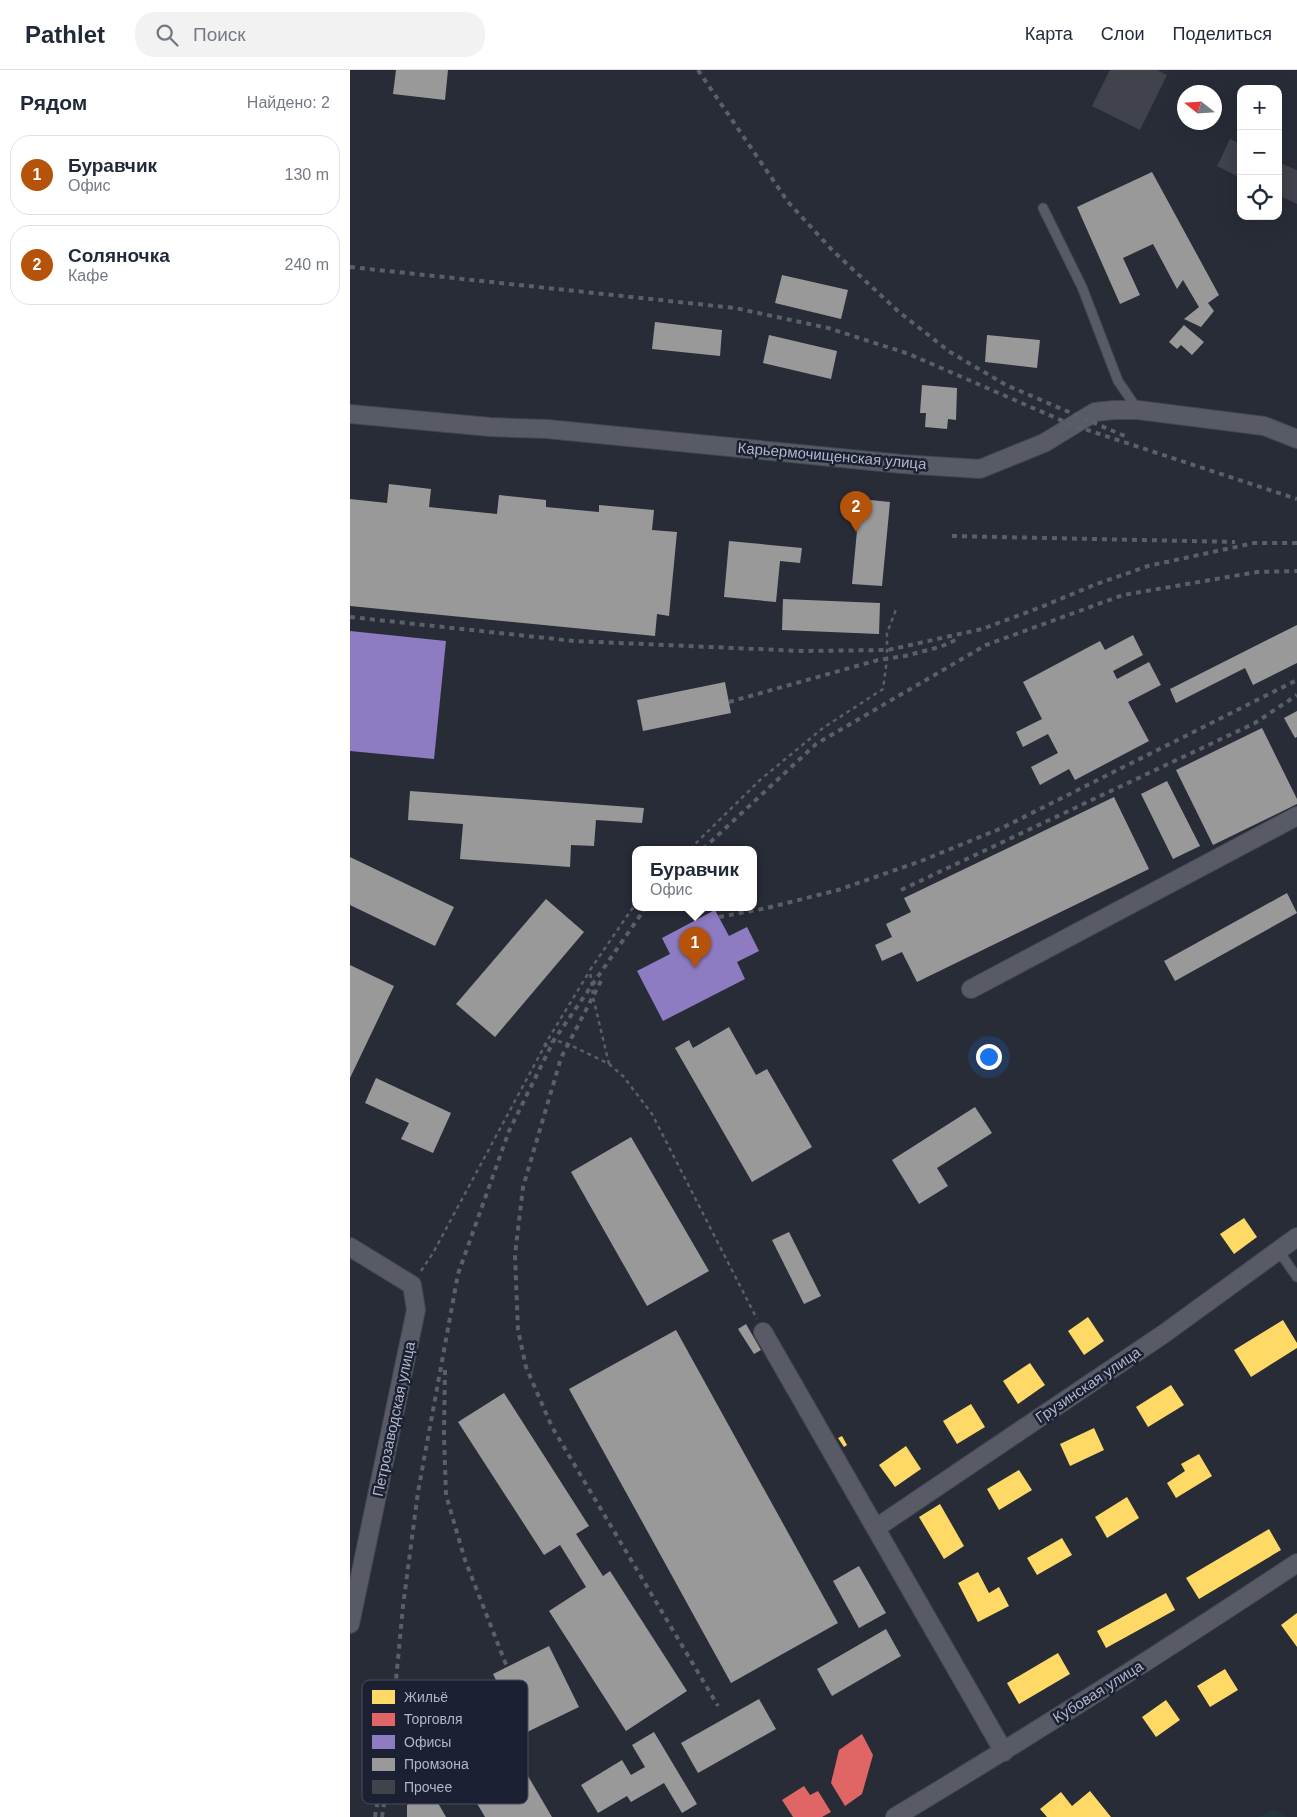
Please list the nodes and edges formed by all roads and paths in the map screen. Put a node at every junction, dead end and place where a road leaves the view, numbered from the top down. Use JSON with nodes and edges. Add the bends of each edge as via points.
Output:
{"nodes":[{"id":1,"x":1043,"y":208,"type":"dead end"},
{"id":2,"x":1138,"y":410,"type":"junction"},
{"id":3,"x":350,"y":414,"type":"edge"},
{"id":4,"x":1297,"y":439,"type":"edge"},
{"id":5,"x":897,"y":607,"type":"dead end"},
{"id":6,"x":1297,"y":816,"type":"edge"},
{"id":7,"x":693,"y":846,"type":"edge"},
{"id":8,"x":632,"y":909,"type":"edge"},
{"id":9,"x":590,"y":970,"type":"junction"},
{"id":10,"x":971,"y":989,"type":"dead end"},
{"id":11,"x":544,"y":1047,"type":"junction"},
{"id":12,"x":609,"y":1064,"type":"junction"},
{"id":13,"x":1297,"y":1237,"type":"edge"},
{"id":14,"x":350,"y":1247,"type":"edge"},
{"id":15,"x":1278,"y":1250,"type":"junction"},
{"id":16,"x":1297,"y":1277,"type":"edge"},
{"id":17,"x":412,"y":1285,"type":"junction"},
{"id":18,"x":763,"y":1332,"type":"joint"},
{"id":19,"x":876,"y":1528,"type":"junction"},
{"id":20,"x":1297,"y":1563,"type":"edge"},
{"id":21,"x":350,"y":1624,"type":"edge"},
{"id":22,"x":1004,"y":1752,"type":"junction"},
{"id":23,"x":895,"y":1817,"type":"edge"}],
"edges":[{"from":1,"to":2,"type":"lane","via":[[1082,287],[1118,381]]},
{"from":2,"to":3,"type":"street","name":"Карьермочищенская улица","via":[[1095,412],[1044,443],[980,469]]},
{"from":2,"to":4,"type":"street","name":"Карьермочищенская улица","via":[[1264,426]]},
{"from":5,"to":7,"type":"path","via":[[887,633],[883,689],[824,728],[760,780]]},
{"from":6,"to":10,"type":"street"},
{"from":8,"to":9,"type":"path"},
{"from":9,"to":11,"type":"path"},
{"from":9,"to":12,"type":"path"},
{"from":11,"to":12,"type":"path","via":[[554,1040]]},
{"from":11,"to":17,"type":"path","via":[[433,1253]]},
{"from":12,"to":18,"type":"path","via":[[623,1076],[652,1114]]},
{"from":13,"to":15,"type":"street","name":"Грузинская улица"},
{"from":14,"to":17,"type":"street"},
{"from":15,"to":16,"type":"lane"},
{"from":15,"to":19,"type":"street","name":"Грузинская улица","via":[[1165,1333]]},
{"from":17,"to":21,"type":"street","name":"Петрозаводская улица","via":[[416,1310]]},
{"from":18,"to":19,"type":"street"},
{"from":19,"to":22,"type":"street"},
{"from":20,"to":22,"type":"street","name":"Кубовая улица"},
{"from":22,"to":23,"type":"street","name":"Кубовая улица"}]}
